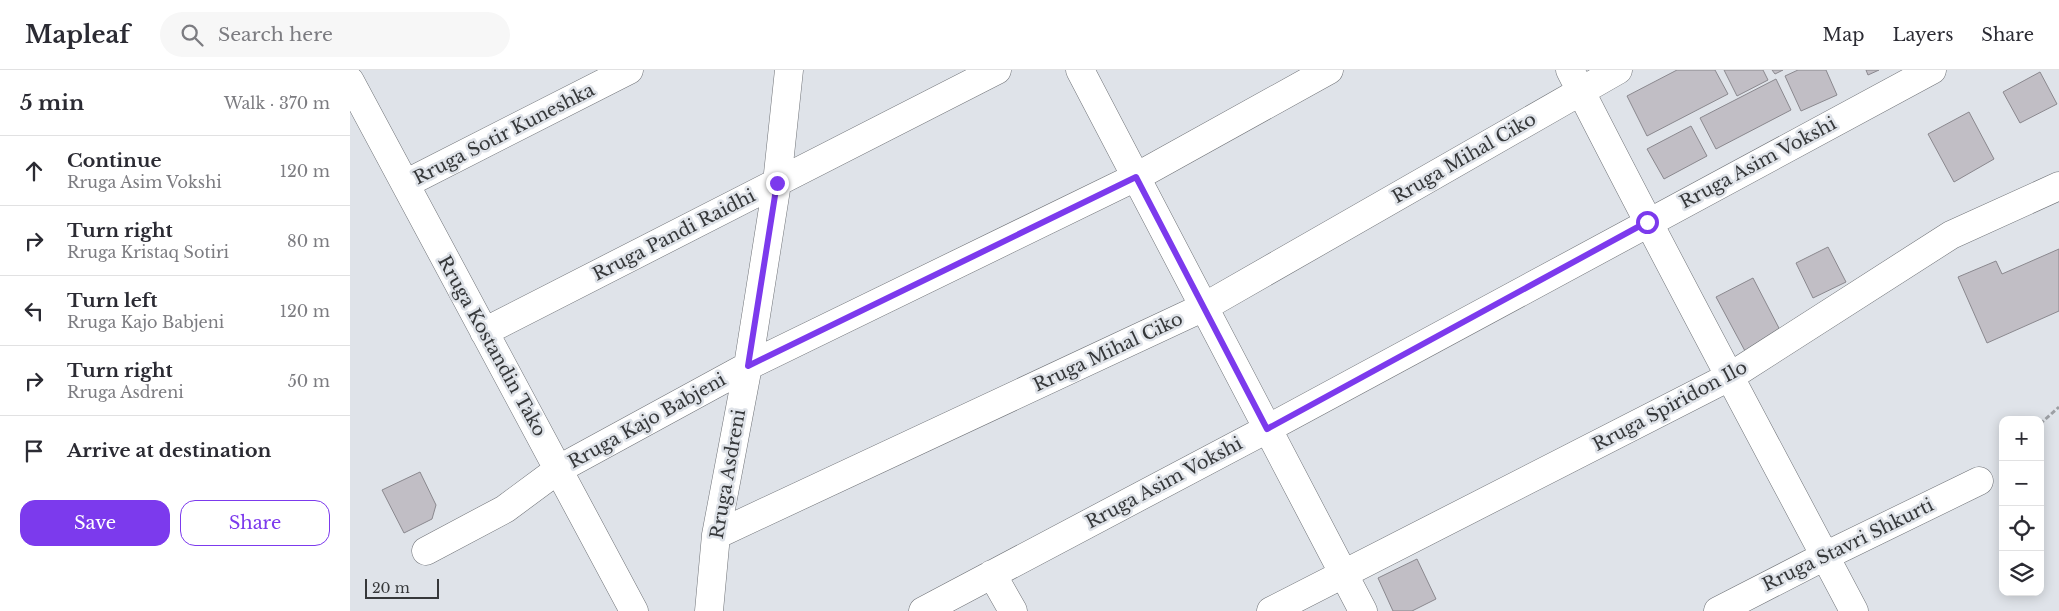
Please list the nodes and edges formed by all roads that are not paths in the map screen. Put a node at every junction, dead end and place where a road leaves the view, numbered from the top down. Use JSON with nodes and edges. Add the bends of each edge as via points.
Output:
{"nodes":[{"id":1,"x":629,"y":70,"type":"edge"},
{"id":2,"x":789,"y":70,"type":"edge"},
{"id":3,"x":997,"y":70,"type":"edge"},
{"id":4,"x":1080,"y":70,"type":"edge"},
{"id":5,"x":1329,"y":70,"type":"edge"},
{"id":6,"x":1618,"y":70,"type":"edge"},
{"id":7,"x":1932,"y":70,"type":"edge"},
{"id":8,"x":1575,"y":80,"type":"edge"},
{"id":9,"x":350,"y":82,"type":"edge"},
{"id":10,"x":1136,"y":177,"type":"junction"},
{"id":11,"x":777,"y":183,"type":"junction"},
{"id":12,"x":405,"y":184,"type":"junction"},
{"id":13,"x":2059,"y":186,"type":"edge"},
{"id":14,"x":1647,"y":222,"type":"junction"},
{"id":15,"x":1204,"y":307,"type":"junction"},
{"id":16,"x":484,"y":332,"type":"junction"},
{"id":17,"x":748,"y":366,"type":"junction"},
{"id":18,"x":1731,"y":376,"type":"junction"},
{"id":19,"x":1267,"y":429,"type":"junction"},
{"id":20,"x":559,"y":469,"type":"junction"},
{"id":21,"x":1979,"y":481,"type":"dead end"},
{"id":22,"x":716,"y":535,"type":"junction"},
{"id":23,"x":426,"y":550,"type":"dead end"},
{"id":24,"x":1824,"y":556,"type":"junction"},
{"id":25,"x":992,"y":574,"type":"junction"},
{"id":26,"x":1344,"y":574,"type":"junction"},
{"id":27,"x":634,"y":611,"type":"edge"},
{"id":28,"x":709,"y":611,"type":"edge"},
{"id":29,"x":923,"y":611,"type":"edge"},
{"id":30,"x":1013,"y":611,"type":"edge"},
{"id":31,"x":1271,"y":611,"type":"edge"},
{"id":32,"x":1363,"y":611,"type":"edge"},
{"id":33,"x":1718,"y":611,"type":"edge"},
{"id":34,"x":1854,"y":611,"type":"edge"}],
"edges":[{"from":1,"to":12,"type":"street","name":"Rruga Sotir Kuneshka"},
{"from":2,"to":11,"type":"street","name":"Rruga Asdreni"},
{"from":3,"to":11,"type":"street","name":"Rruga Pandi Raidhi"},
{"from":4,"to":10,"type":"street"},
{"from":5,"to":10,"type":"street","name":"Rruga Kajo Babjeni"},
{"from":6,"to":8,"type":"street","name":"Rruga Mihal Ciko"},
{"from":7,"to":14,"type":"street","name":"Rruga Asim Vokshi"},
{"from":8,"to":14,"type":"street"},
{"from":8,"to":15,"type":"street","name":"Rruga Mihal Ciko"},
{"from":9,"to":12,"type":"street","name":"Rruga Kostandin Tako"},
{"from":10,"to":15,"type":"street"},
{"from":10,"to":17,"type":"street","name":"Rruga Kajo Babjeni"},
{"from":11,"to":16,"type":"street","name":"Rruga Pandi Raidhi"},
{"from":11,"to":17,"type":"street","name":"Rruga Asdreni"},
{"from":12,"to":16,"type":"street","name":"Rruga Kostandin Tako"},
{"from":13,"to":18,"type":"street","name":"Rruga Spiridon Ilo","via":[[1951,235]]},
{"from":14,"to":18,"type":"street"},
{"from":14,"to":19,"type":"street","name":"Rruga Asim Vokshi"},
{"from":15,"to":19,"type":"street"},
{"from":15,"to":22,"type":"street","name":"Rruga Mihal Ciko"},
{"from":16,"to":20,"type":"street","name":"Rruga Kostandin Tako"},
{"from":17,"to":20,"type":"street","name":"Rruga Kajo Babjeni"},
{"from":17,"to":22,"type":"street","name":"Rruga Asdreni"},
{"from":18,"to":24,"type":"street"},
{"from":18,"to":26,"type":"street","name":"Rruga Spiridon Ilo"},
{"from":19,"to":25,"type":"street","name":"Rruga Asim Vokshi"},
{"from":19,"to":26,"type":"street"},
{"from":20,"to":23,"type":"street","name":"Rruga Kajo Babjeni","via":[[505,509]]},
{"from":20,"to":27,"type":"street","name":"Rruga Kostandin Tako"},
{"from":21,"to":24,"type":"street","name":"Rruga Stavri Shkurti"},
{"from":22,"to":28,"type":"street","name":"Rruga Asdreni"},
{"from":24,"to":33,"type":"street","name":"Rruga Stavri Shkurti"},
{"from":24,"to":34,"type":"street"},
{"from":25,"to":29,"type":"street","name":"Rruga Asim Vokshi"},
{"from":25,"to":30,"type":"street"},
{"from":26,"to":31,"type":"street","name":"Rruga Spiridon Ilo"},
{"from":26,"to":32,"type":"street"}]}
